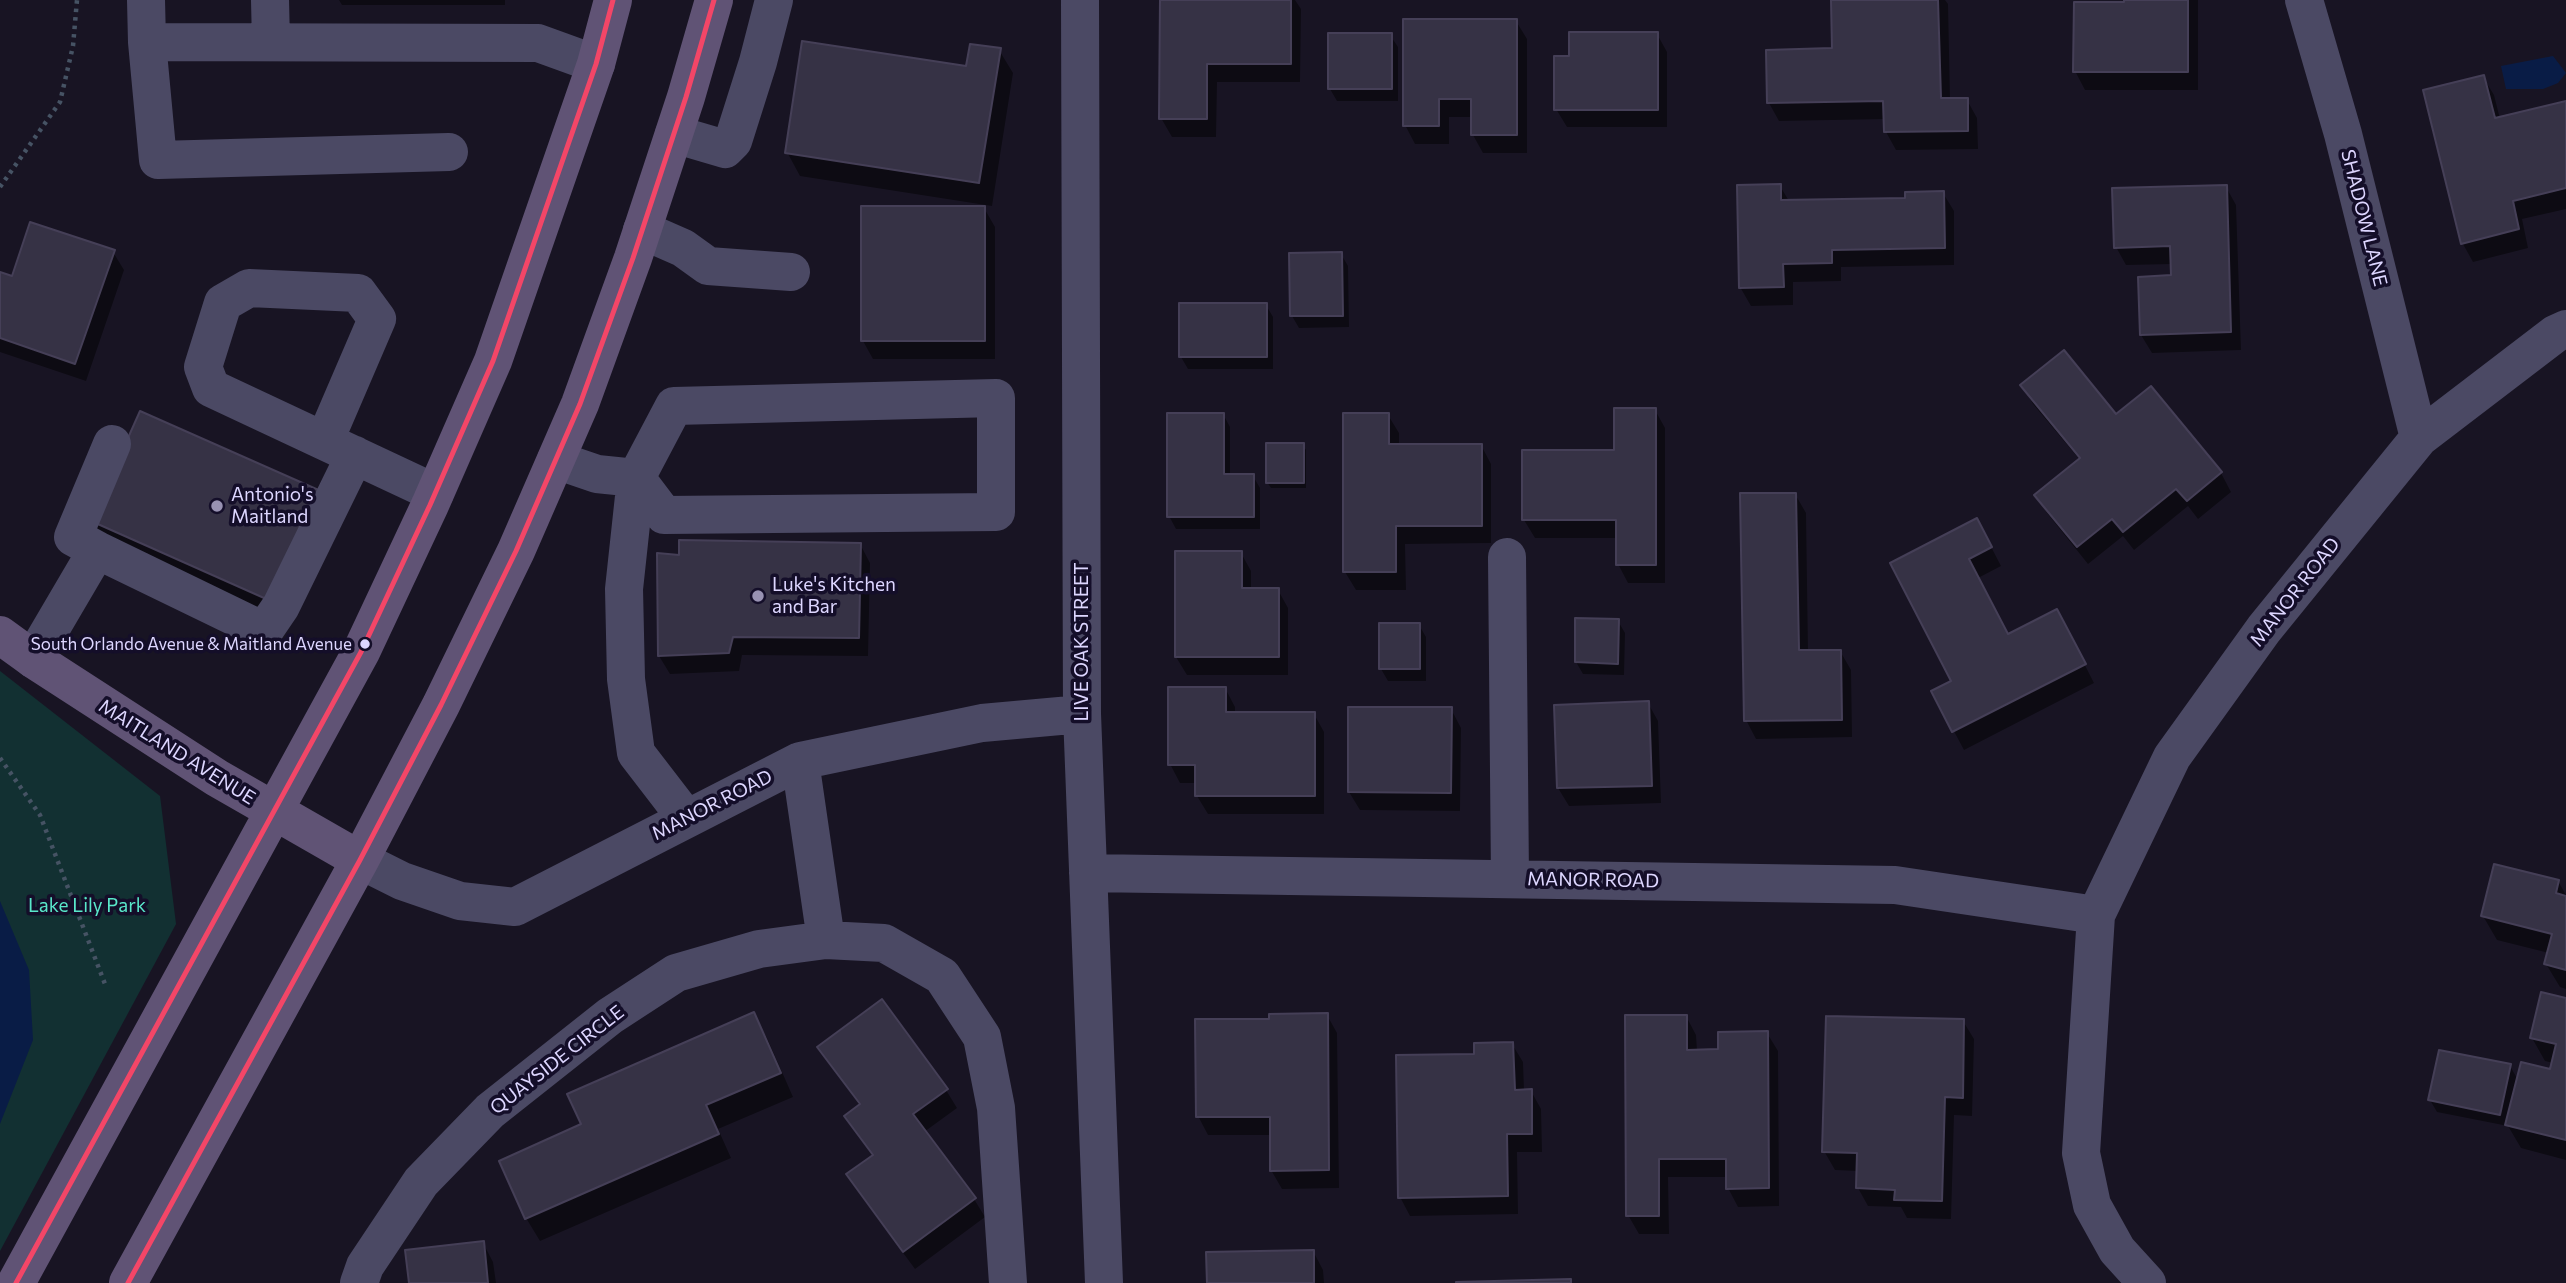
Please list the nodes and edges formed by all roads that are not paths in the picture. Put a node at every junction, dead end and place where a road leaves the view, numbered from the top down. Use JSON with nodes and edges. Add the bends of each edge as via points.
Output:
{"nodes":[{"id":1,"x":146,"y":0,"type":"edge"},
{"id":2,"x":270,"y":0,"type":"edge"},
{"id":3,"x":613,"y":0,"type":"edge"},
{"id":4,"x":714,"y":0,"type":"edge"},
{"id":5,"x":774,"y":0,"type":"edge"},
{"id":6,"x":1080,"y":0,"type":"edge"},
{"id":7,"x":2304,"y":0,"type":"edge"},
{"id":8,"x":147,"y":41,"type":"junction"},
{"id":9,"x":271,"y":42,"type":"junction"},
{"id":10,"x":596,"y":64,"type":"junction"},
{"id":11,"x":674,"y":134,"type":"junction"},
{"id":12,"x":449,"y":152,"type":"dead end"},
{"id":13,"x":642,"y":230,"type":"junction"},
{"id":14,"x":791,"y":272,"type":"dead end"},
{"id":15,"x":2566,"y":329,"type":"edge"},
{"id":16,"x":2419,"y":438,"type":"junction"},
{"id":17,"x":112,"y":444,"type":"dead end"},
{"id":18,"x":340,"y":448,"type":"junction"},
{"id":19,"x":555,"y":460,"type":"junction"},
{"id":20,"x":636,"y":478,"type":"junction"},
{"id":21,"x":435,"y":493,"type":"junction"},
{"id":22,"x":97,"y":550,"type":"junction"},
{"id":23,"x":1507,"y":557,"type":"dead end"},
{"id":24,"x":0,"y":635,"type":"edge"},
{"id":25,"x":33,"y":659,"type":"junction"},
{"id":26,"x":1082,"y":714,"type":"junction"},
{"id":27,"x":800,"y":761,"type":"junction"},
{"id":28,"x":274,"y":813,"type":"junction"},
{"id":29,"x":686,"y":818,"type":"junction"},
{"id":30,"x":360,"y":860,"type":"junction"},
{"id":31,"x":1088,"y":873,"type":"junction"},
{"id":32,"x":1510,"y":879,"type":"junction"},
{"id":33,"x":2096,"y":915,"type":"junction"},
{"id":34,"x":827,"y":940,"type":"junction"},
{"id":35,"x":16,"y":1283,"type":"edge"},
{"id":36,"x":128,"y":1283,"type":"edge"},
{"id":37,"x":359,"y":1283,"type":"edge"},
{"id":38,"x":1008,"y":1283,"type":"edge"},
{"id":39,"x":1104,"y":1283,"type":"edge"},
{"id":40,"x":2147,"y":1283,"type":"edge"}],
"edges":[{"from":1,"to":8,"type":"street"},
{"from":2,"to":9,"type":"street"},
{"from":3,"to":10,"type":"main road"},
{"from":4,"to":11,"type":"main road"},
{"from":5,"to":11,"type":"street","via":[[733,141],[725,149]]},
{"from":6,"to":26,"type":"street","name":"LIVE OAK STREET"},
{"from":7,"to":16,"type":"street","name":"SHADOW LANE","via":[[2343,134]]},
{"from":8,"to":9,"type":"street"},
{"from":8,"to":12,"type":"street","via":[[158,160]]},
{"from":9,"to":10,"type":"street","via":[[538,43]]},
{"from":10,"to":21,"type":"main road","via":[[492,361]]},
{"from":11,"to":13,"type":"main road"},
{"from":13,"to":14,"type":"street","via":[[683,248],[708,266]]},
{"from":13,"to":19,"type":"main road","via":[[580,404]]},
{"from":15,"to":16,"type":"street","name":"MANOR ROAD"},
{"from":16,"to":33,"type":"street","name":"MANOR ROAD","via":[[2264,629],[2172,757]]},
{"from":17,"to":22,"type":"street","via":[[73,537]]},
{"from":18,"to":18,"type":"street","via":[[211,388],[203,368],[223,303],[249,288],[358,293],[377,319]]},
{"from":18,"to":21,"type":"street"},
{"from":18,"to":22,"type":"street","via":[[281,607],[264,631]]},
{"from":19,"to":20,"type":"street","via":[[597,474]]},
{"from":19,"to":30,"type":"main road","via":[[516,551]]},
{"from":20,"to":20,"type":"street","via":[[664,515],[996,512],[996,398],[674,407]]},
{"from":20,"to":29,"type":"street","via":[[624,589],[626,678],[636,753]]},
{"from":21,"to":28,"type":"main road","via":[[361,652]]},
{"from":22,"to":25,"type":"street"},
{"from":23,"to":32,"type":"street"},
{"from":24,"to":25,"type":"main road","name":"MAITLAND AVENUE"},
{"from":25,"to":28,"type":"main road","name":"MAITLAND AVENUE"},
{"from":26,"to":27,"type":"street","name":"MANOR ROAD","via":[[982,723]]},
{"from":26,"to":31,"type":"street","name":"LIVE OAK STREET"},
{"from":27,"to":29,"type":"street","name":"MANOR ROAD"},
{"from":27,"to":34,"type":"street"},
{"from":28,"to":30,"type":"main road","name":"MAITLAND AVENUE"},
{"from":28,"to":35,"type":"main road"},
{"from":29,"to":30,"type":"street","name":"MANOR ROAD","via":[[515,907],[460,901]]},
{"from":30,"to":36,"type":"main road"},
{"from":31,"to":32,"type":"street","name":"MANOR ROAD"},
{"from":31,"to":39,"type":"street","name":"LIVE OAK STREET"},
{"from":32,"to":33,"type":"street","name":"MANOR ROAD","via":[[1895,885]]},
{"from":33,"to":40,"type":"street","name":"MANOR ROAD","via":[[2081,1153],[2092,1205],[2117,1250]]},
{"from":34,"to":37,"type":"street","name":"QUAYSIDE CIRCLE","via":[[759,948],[676,973],[610,1016],[489,1111],[421,1182],[365,1266]]},
{"from":34,"to":38,"type":"street","name":"QUAYSIDE CIRCLE","via":[[884,943],[942,976],[982,1037],[996,1108]]}]}
